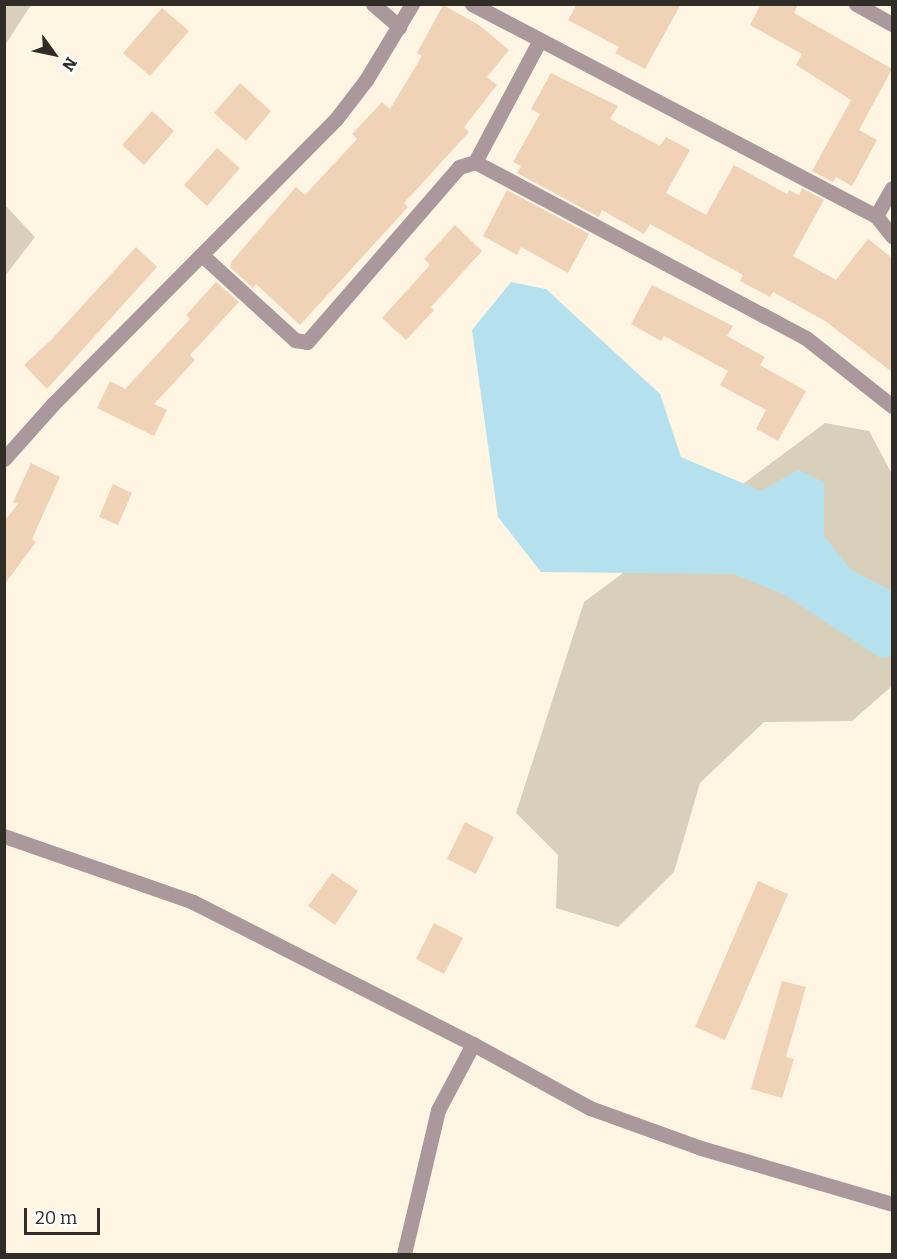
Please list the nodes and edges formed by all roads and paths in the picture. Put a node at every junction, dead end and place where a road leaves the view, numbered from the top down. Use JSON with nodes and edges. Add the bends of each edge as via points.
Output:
{"nodes":[{"id":1,"x":373,"y":4,"type":"edge"},
{"id":2,"x":412,"y":4,"type":"edge"},
{"id":3,"x":472,"y":4,"type":"edge"},
{"id":4,"x":856,"y":4,"type":"edge"},
{"id":5,"x":892,"y":24,"type":"edge"},
{"id":6,"x":399,"y":27,"type":"junction"},
{"id":7,"x":540,"y":40,"type":"junction"},
{"id":8,"x":475,"y":162,"type":"junction"},
{"id":9,"x":892,"y":188,"type":"edge"},
{"id":10,"x":876,"y":216,"type":"junction"},
{"id":11,"x":892,"y":236,"type":"edge"},
{"id":12,"x":203,"y":256,"type":"junction"},
{"id":13,"x":892,"y":406,"type":"edge"},
{"id":14,"x":4,"y":459,"type":"edge"},
{"id":15,"x":4,"y":836,"type":"edge"},
{"id":16,"x":473,"y":1044,"type":"junction"},
{"id":17,"x":892,"y":1204,"type":"edge"},
{"id":18,"x":404,"y":1254,"type":"edge"}],
"edges":[{"from":1,"to":6,"type":"street"},
{"from":2,"to":6,"type":"street"},
{"from":3,"to":7,"type":"street"},
{"from":4,"to":5,"type":"street"},
{"from":6,"to":12,"type":"street","via":[[336,118]]},
{"from":7,"to":8,"type":"street"},
{"from":7,"to":10,"type":"street"},
{"from":8,"to":12,"type":"street","via":[[459,167],[307,342],[295,340]]},
{"from":8,"to":13,"type":"street","via":[[806,338]]},
{"from":9,"to":10,"type":"street"},
{"from":10,"to":11,"type":"street"},
{"from":12,"to":14,"type":"street","via":[[53,404]]},
{"from":15,"to":16,"type":"street","via":[[193,902]]},
{"from":16,"to":17,"type":"street","via":[[590,1108],[701,1148]]},
{"from":16,"to":18,"type":"street","via":[[438,1110]]}]}
